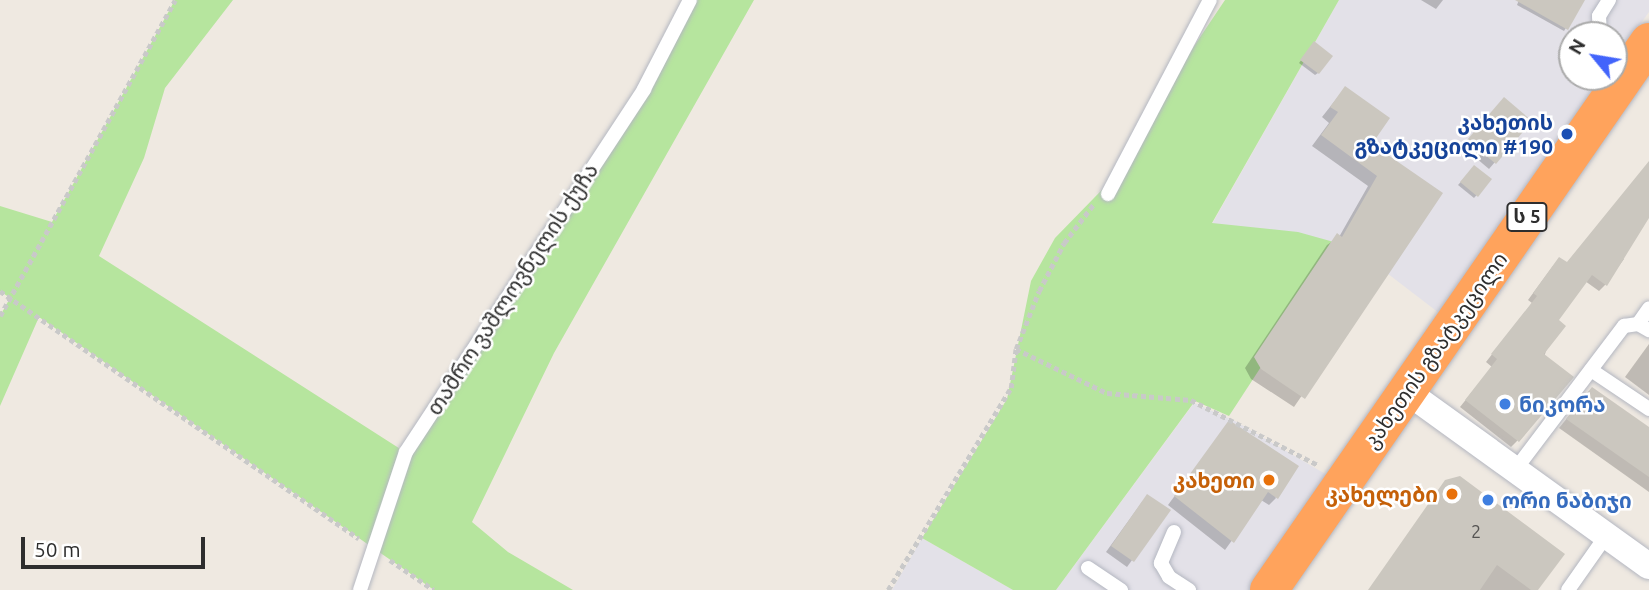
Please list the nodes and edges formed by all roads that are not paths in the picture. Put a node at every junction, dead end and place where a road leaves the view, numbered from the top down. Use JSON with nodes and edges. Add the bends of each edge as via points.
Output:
{"nodes":[{"id":1,"x":691,"y":0,"type":"edge"},
{"id":2,"x":1210,"y":0,"type":"edge"},
{"id":3,"x":1609,"y":0,"type":"edge"},
{"id":4,"x":1599,"y":21,"type":"edge"},
{"id":5,"x":1633,"y":58,"type":"edge"},
{"id":6,"x":1108,"y":194,"type":"road end"},
{"id":7,"x":1649,"y":308,"type":"edge"},
{"id":8,"x":1643,"y":327,"type":"edge"},
{"id":9,"x":1591,"y":370,"type":"junction"},
{"id":10,"x":1406,"y":391,"type":"junction"},
{"id":11,"x":1649,"y":410,"type":"edge"},
{"id":12,"x":1515,"y":470,"type":"junction"},
{"id":13,"x":1174,"y":532,"type":"dead end"},
{"id":14,"x":1606,"y":536,"type":"junction"},
{"id":15,"x":1649,"y":566,"type":"edge"},
{"id":16,"x":1088,"y":569,"type":"dead end"},
{"id":17,"x":360,"y":590,"type":"edge"},
{"id":18,"x":1121,"y":590,"type":"edge"},
{"id":19,"x":1189,"y":590,"type":"edge"},
{"id":20,"x":1269,"y":590,"type":"edge"},
{"id":21,"x":1569,"y":590,"type":"edge"}],
"edges":[{"from":1,"to":17,"type":"lane","name":"თამრო ვაშლოვნელის ქუჩა","via":[[644,89],[405,452]]},
{"from":2,"to":6,"type":"lane"},
{"from":3,"to":4,"type":"lane"},
{"from":5,"to":10,"type":"highway","name":"კახეთის გზატკეცილი","number":"ს 5"},
{"from":7,"to":8,"type":"lane"},
{"from":8,"to":9,"type":"lane","via":[[1624,326]]},
{"from":9,"to":11,"type":"lane"},
{"from":9,"to":12,"type":"lane"},
{"from":10,"to":12,"type":"street"},
{"from":10,"to":20,"type":"highway","name":"კახეთის გზატკეცილი","number":"ს 5"},
{"from":12,"to":14,"type":"street"},
{"from":13,"to":19,"type":"lane","via":[[1161,563],[1169,577]]},
{"from":14,"to":15,"type":"street"},
{"from":14,"to":21,"type":"lane"},
{"from":16,"to":18,"type":"lane"}]}
